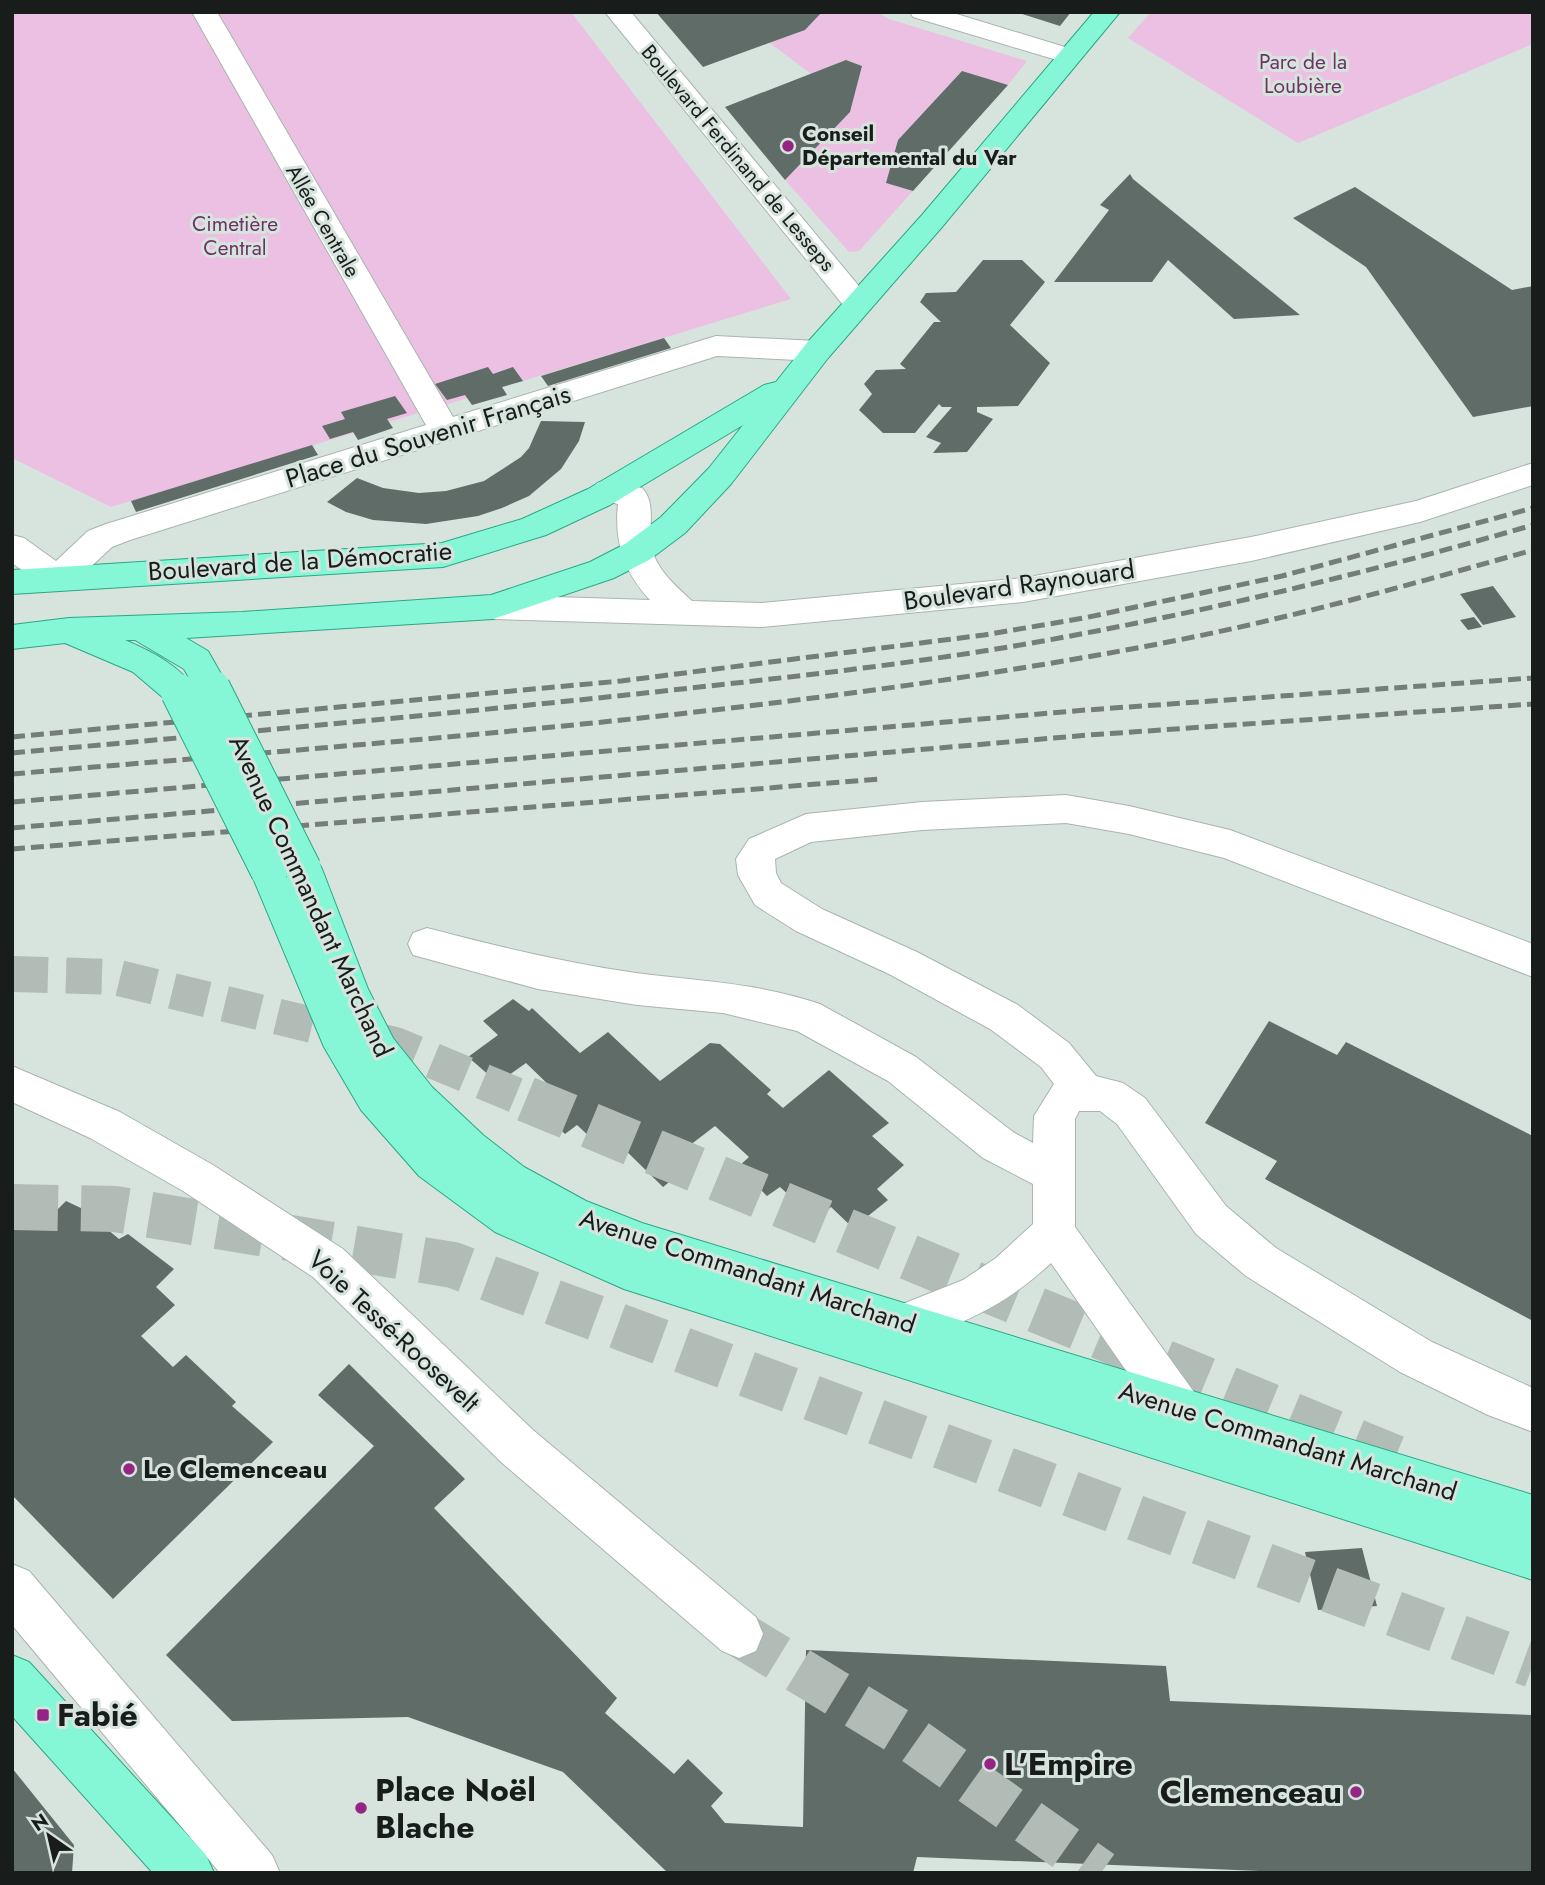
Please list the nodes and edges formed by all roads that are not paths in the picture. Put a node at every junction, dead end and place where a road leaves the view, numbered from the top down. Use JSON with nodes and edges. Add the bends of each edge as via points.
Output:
{"nodes":[{"id":1,"x":204,"y":12,"type":"edge"},
{"id":2,"x":617,"y":12,"type":"edge"},
{"id":3,"x":922,"y":12,"type":"edge"},
{"id":4,"x":1108,"y":12,"type":"edge"},
{"id":5,"x":1069,"y":56,"type":"junction"},
{"id":6,"x":858,"y":304,"type":"junction"},
{"id":7,"x":817,"y":351,"type":"junction"},
{"id":8,"x":795,"y":380,"type":"junction"},
{"id":9,"x":444,"y":429,"type":"junction"},
{"id":10,"x":1533,"y":474,"type":"edge"},
{"id":11,"x":608,"y":491,"type":"junction"},
{"id":12,"x":12,"y":546,"type":"edge"},
{"id":13,"x":637,"y":552,"type":"junction"},
{"id":14,"x":57,"y":579,"type":"junction"},
{"id":15,"x":12,"y":582,"type":"edge"},
{"id":16,"x":493,"y":607,"type":"junction"},
{"id":17,"x":682,"y":612,"type":"junction"},
{"id":18,"x":242,"y":624,"type":"junction"},
{"id":19,"x":138,"y":626,"type":"junction"},
{"id":20,"x":69,"y":630,"type":"junction"},
{"id":21,"x":12,"y":637,"type":"edge"},
{"id":22,"x":196,"y":680,"type":"junction"},
{"id":23,"x":286,"y":870,"type":"junction"},
{"id":24,"x":427,"y":944,"type":"dead end"},
{"id":25,"x":1533,"y":961,"type":"edge"},
{"id":26,"x":12,"y":1083,"type":"edge"},
{"id":27,"x":1085,"y":1092,"type":"junction"},
{"id":28,"x":1052,"y":1173,"type":"junction"},
{"id":29,"x":1054,"y":1232,"type":"junction"},
{"id":30,"x":906,"y":1324,"type":"junction"},
{"id":31,"x":1178,"y":1407,"type":"junction"},
{"id":32,"x":1533,"y":1410,"type":"edge"},
{"id":33,"x":1533,"y":1518,"type":"edge"},
{"id":34,"x":1533,"y":1556,"type":"edge"},
{"id":35,"x":12,"y":1588,"type":"edge"},
{"id":36,"x":738,"y":1634,"type":"tunnel mouth"},
{"id":37,"x":12,"y":1679,"type":"edge"},
{"id":38,"x":188,"y":1872,"type":"edge"},
{"id":39,"x":254,"y":1873,"type":"edge"}],
"edges":[{"from":1,"to":9,"type":"street","name":"Allée Centrale"},
{"from":2,"to":6,"type":"street","name":"Boulevard Ferdinand de Lesseps"},
{"from":3,"to":5,"type":"street"},
{"from":4,"to":5,"type":"main road","name":"Boulevard de la Démocratie"},
{"from":5,"to":6,"type":"main road","name":"Boulevard de la Démocratie"},
{"from":6,"to":7,"type":"main road","name":"Boulevard de la Démocratie"},
{"from":7,"to":8,"type":"main road","name":"Boulevard de la Démocratie"},
{"from":7,"to":9,"type":"street","name":"Place du Souvenir Français","via":[[716,346]]},
{"from":8,"to":11,"type":"main road","name":"Boulevard de la Démocratie"},
{"from":8,"to":13,"type":"main road","name":"Boulevard de la Démocratie","via":[[720,476],[673,525]]},
{"from":9,"to":14,"type":"street","name":"Place du Souvenir Français","via":[[100,538]]},
{"from":10,"to":17,"type":"street","name":"Boulevard Raynouard","via":[[1407,514],[1023,590],[761,615]]},
{"from":11,"to":13,"type":"street","via":[[635,500],[631,523]]},
{"from":11,"to":14,"type":"main road","name":"Boulevard de la Démocratie","via":[[534,527],[443,555]]},
{"from":12,"to":14,"type":"street"},
{"from":13,"to":16,"type":"main road","name":"Boulevard de la Démocratie","via":[[602,570]]},
{"from":13,"to":17,"type":"street","via":[[642,570]]},
{"from":14,"to":15,"type":"main road","name":"Boulevard de la Démocratie"},
{"from":14,"to":19,"type":"main road"},
{"from":16,"to":17,"type":"street","name":"Boulevard Raynouard"},
{"from":16,"to":18,"type":"main road","name":"Boulevard de la Démocratie"},
{"from":18,"to":19,"type":"main road","name":"Boulevard de la Démocratie"},
{"from":18,"to":22,"type":"main road"},
{"from":19,"to":20,"type":"main road","name":"Boulevard de la Démocratie"},
{"from":19,"to":22,"type":"main road"},
{"from":20,"to":21,"type":"main road","name":"Boulevard de la Démocratie"},
{"from":20,"to":22,"type":"main road"},
{"from":22,"to":23,"type":"main road","bridge":true},
{"from":23,"to":30,"type":"main road","name":"Avenue Commandant Marchand","via":[[379,1050],[418,1099],[509,1180],[571,1214],[638,1241]]},
{"from":23,"to":34,"type":"main road","name":"Avenue Commandant Marchand","via":[[344,1047],[375,1098],[434,1164],[510,1218],[624,1269]]},
{"from":24,"to":28,"type":"street","via":[[538,973],[723,997],[806,1016],[902,1069],[998,1145]]},
{"from":25,"to":27,"type":"street","via":[[1230,845],[1066,809],[806,828],[762,849],[755,859],[757,875],[768,894],[809,920],[1004,1017],[1055,1055]]},
{"from":26,"to":36,"type":"street","name":"Voie Tessé-Roosevelt","via":[[105,1125],[198,1178],[328,1263],[517,1446]]},
{"from":27,"to":28,"type":"street","via":[[1066,1097],[1054,1116]]},
{"from":27,"to":32,"type":"street","via":[[1109,1095],[1131,1111],[1211,1220],[1261,1262],[1416,1357]]},
{"from":28,"to":29,"type":"street"},
{"from":29,"to":30,"type":"street","via":[[1011,1272],[978,1294]]},
{"from":29,"to":31,"type":"street"},
{"from":30,"to":31,"type":"main road","name":"Avenue Commandant Marchand"},
{"from":31,"to":33,"type":"main road","name":"Avenue Commandant Marchand"},
{"from":35,"to":39,"type":"street"},
{"from":37,"to":38,"type":"main road"}]}
